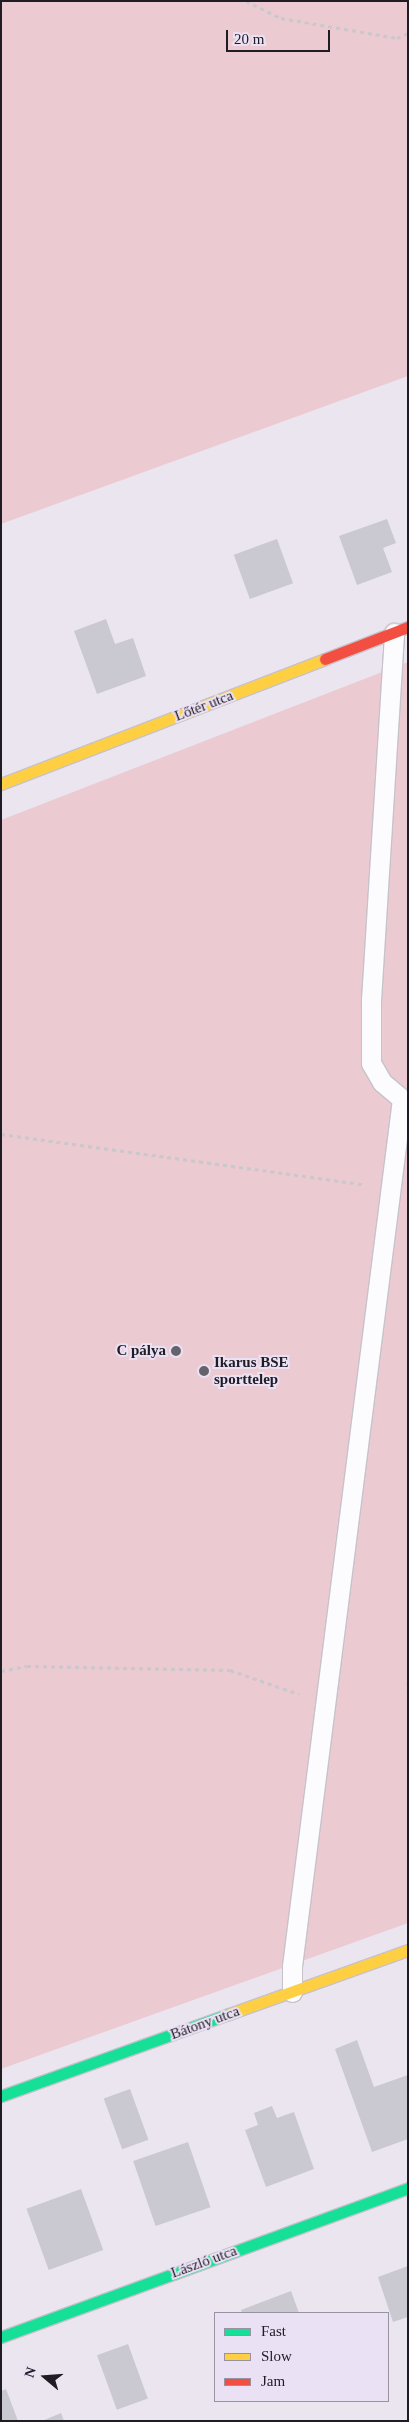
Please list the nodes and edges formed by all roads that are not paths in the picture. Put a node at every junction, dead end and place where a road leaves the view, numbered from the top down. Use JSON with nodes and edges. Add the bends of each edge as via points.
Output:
{"nodes":[{"id":1,"x":401,"y":630,"type":"edge"},
{"id":2,"x":1,"y":784,"type":"edge"},
{"id":3,"x":408,"y":1950,"type":"edge"},
{"id":4,"x":292,"y":1992,"type":"junction"},
{"id":5,"x":1,"y":2096,"type":"edge"},
{"id":6,"x":408,"y":2188,"type":"edge"},
{"id":7,"x":1,"y":2337,"type":"edge"}],
"edges":[{"from":1,"to":2,"type":"street","name":"Lőtér utca"},
{"from":1,"to":4,"type":"lane","via":[[371,1000],[371,1063],[382,1082],[402,1099],[292,1966]]},
{"from":3,"to":4,"type":"street","name":"Bátony utca"},
{"from":4,"to":5,"type":"street","name":"Bátony utca"},
{"from":6,"to":7,"type":"street","name":"László utca"}]}
